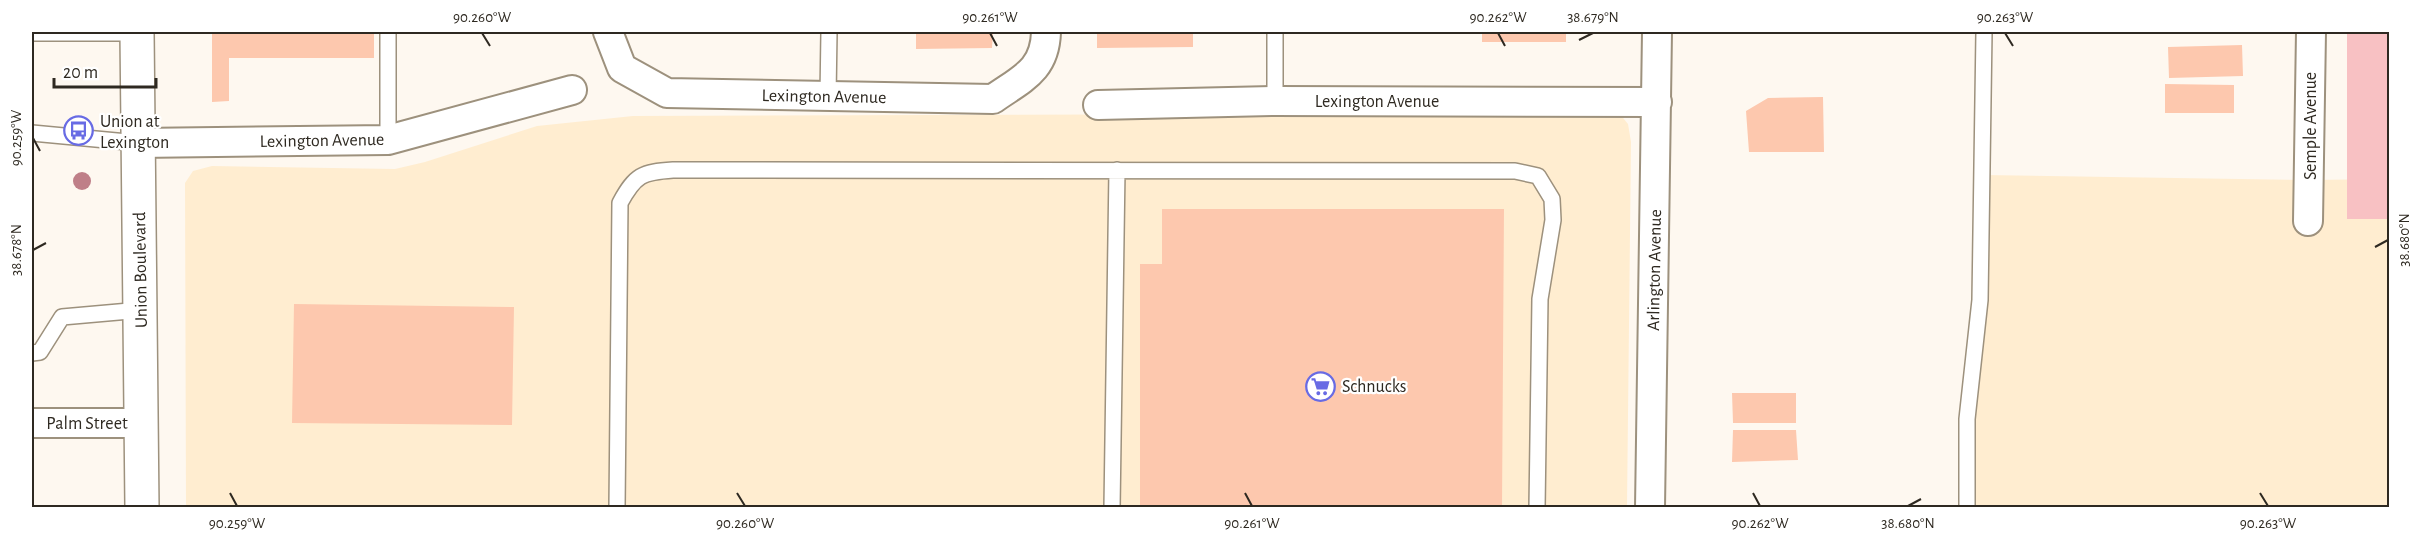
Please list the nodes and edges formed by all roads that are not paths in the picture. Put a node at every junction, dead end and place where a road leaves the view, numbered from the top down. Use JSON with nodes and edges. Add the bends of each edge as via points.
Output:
{"nodes":[{"id":1,"x":137,"y":32,"type":"edge"},
{"id":2,"x":388,"y":32,"type":"edge"},
{"id":3,"x":608,"y":32,"type":"edge"},
{"id":4,"x":829,"y":32,"type":"edge"},
{"id":5,"x":1046,"y":32,"type":"edge"},
{"id":6,"x":1275,"y":32,"type":"edge"},
{"id":7,"x":1657,"y":32,"type":"edge"},
{"id":8,"x":1984,"y":32,"type":"edge"},
{"id":9,"x":2311,"y":32,"type":"edge"},
{"id":10,"x":32,"y":33,"type":"edge"},
{"id":11,"x":572,"y":90,"type":"dead end"},
{"id":12,"x":828,"y":96,"type":"junction"},
{"id":13,"x":1275,"y":101,"type":"junction"},
{"id":14,"x":1657,"y":102,"type":"junction"},
{"id":15,"x":1098,"y":105,"type":"dead end"},
{"id":16,"x":32,"y":133,"type":"edge"},
{"id":17,"x":388,"y":140,"type":"junction"},
{"id":18,"x":138,"y":143,"type":"junction"},
{"id":19,"x":1117,"y":170,"type":"junction"},
{"id":20,"x":2308,"y":221,"type":"dead end"},
{"id":21,"x":141,"y":310,"type":"junction"},
{"id":22,"x":32,"y":353,"type":"edge"},
{"id":23,"x":32,"y":423,"type":"edge"},
{"id":24,"x":143,"y":423,"type":"junction"},
{"id":25,"x":142,"y":507,"type":"edge"},
{"id":26,"x":617,"y":507,"type":"edge"},
{"id":27,"x":1112,"y":507,"type":"edge"},
{"id":28,"x":1537,"y":507,"type":"edge"},
{"id":29,"x":1650,"y":507,"type":"edge"},
{"id":30,"x":1967,"y":507,"type":"edge"}],
"edges":[{"from":1,"to":10,"type":"lane"},
{"from":1,"to":18,"type":"main road","name":"Union Boulevard"},
{"from":2,"to":17,"type":"lane"},
{"from":3,"to":12,"type":"street","name":"Lexington Avenue","via":[[622,68],[667,93]]},
{"from":4,"to":12,"type":"lane"},
{"from":5,"to":12,"type":"street","name":"Lexington Avenue","via":[[1039,64],[993,99]]},
{"from":6,"to":13,"type":"lane"},
{"from":7,"to":14,"type":"street","name":"Arlington Avenue"},
{"from":8,"to":30,"type":"lane","via":[[1980,300],[1968,419]]},
{"from":9,"to":20,"type":"street","name":"Semple Avenue"},
{"from":11,"to":17,"type":"street","name":"Lexington Avenue"},
{"from":13,"to":14,"type":"street","name":"Lexington Avenue"},
{"from":13,"to":15,"type":"street","name":"Lexington Avenue"},
{"from":14,"to":29,"type":"street","name":"Arlington Avenue"},
{"from":16,"to":18,"type":"lane"},
{"from":17,"to":18,"type":"street","name":"Lexington Avenue"},
{"from":18,"to":21,"type":"main road","name":"Union Boulevard"},
{"from":19,"to":26,"type":"lane","via":[[647,172],[629,186],[620,203]]},
{"from":19,"to":27,"type":"lane"},
{"from":19,"to":28,"type":"lane","via":[[1515,171],[1538,176],[1552,199],[1553,220],[1540,299]]},
{"from":21,"to":22,"type":"lane","via":[[62,317],[40,352]]},
{"from":21,"to":24,"type":"main road","name":"Union Boulevard"},
{"from":23,"to":24,"type":"street","name":"Palm Street"},
{"from":24,"to":25,"type":"main road","name":"Union Boulevard"}]}
